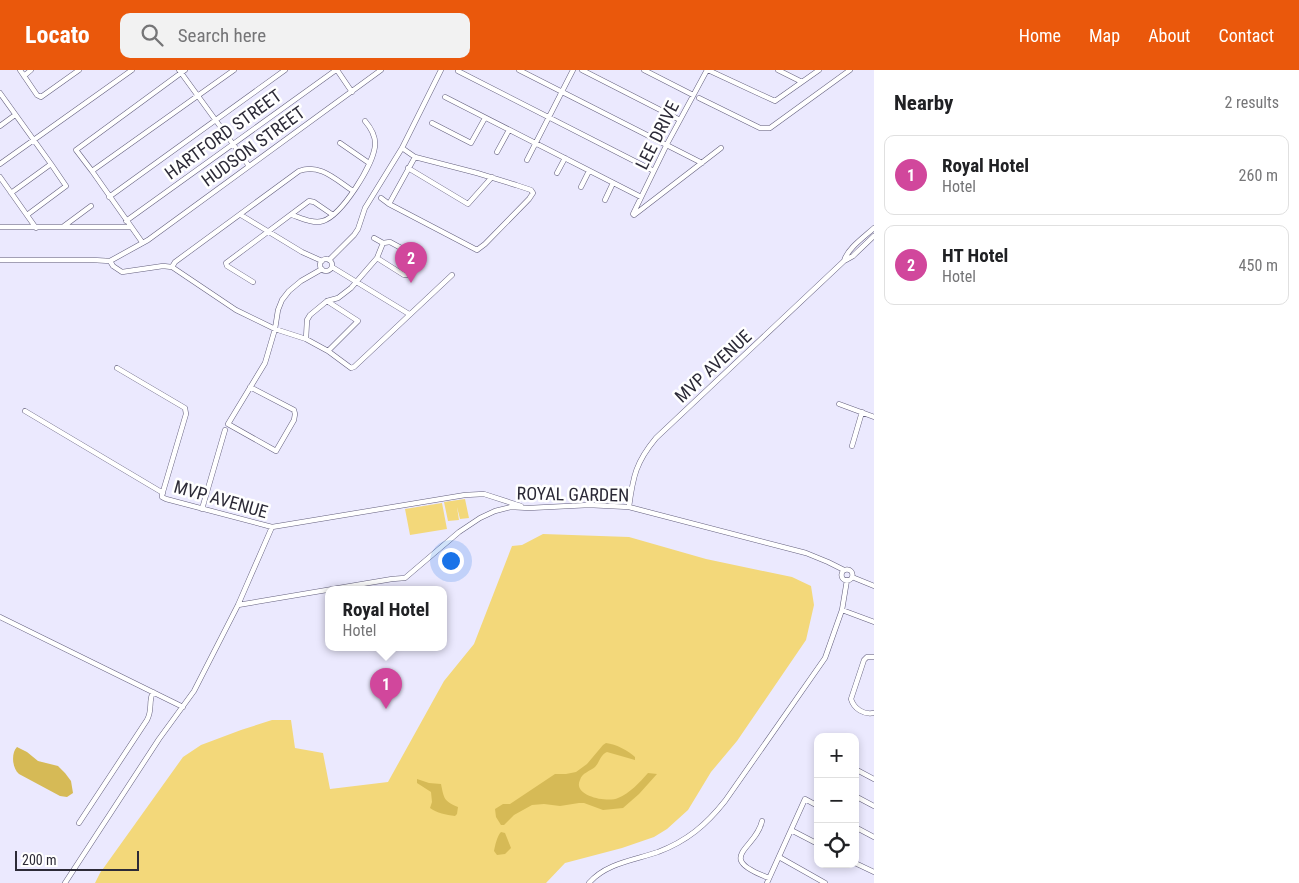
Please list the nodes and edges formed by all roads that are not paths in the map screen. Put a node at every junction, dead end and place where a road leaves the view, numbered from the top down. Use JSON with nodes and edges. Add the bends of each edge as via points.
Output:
{"nodes":[{"id":1,"x":20,"y":70,"type":"edge"},
{"id":2,"x":32,"y":70,"type":"edge"},
{"id":3,"x":79,"y":70,"type":"edge"},
{"id":4,"x":132,"y":70,"type":"edge"},
{"id":5,"x":234,"y":70,"type":"edge"},
{"id":6,"x":285,"y":70,"type":"edge"},
{"id":7,"x":336,"y":70,"type":"edge"},
{"id":8,"x":380,"y":70,"type":"edge"},
{"id":9,"x":441,"y":70,"type":"edge"},
{"id":10,"x":519,"y":70,"type":"edge"},
{"id":11,"x":573,"y":70,"type":"edge"},
{"id":12,"x":582,"y":70,"type":"edge"},
{"id":13,"x":644,"y":70,"type":"edge"},
{"id":14,"x":707,"y":70,"type":"edge"},
{"id":15,"x":778,"y":70,"type":"edge"},
{"id":16,"x":819,"y":70,"type":"edge"},
{"id":17,"x":850,"y":70,"type":"edge"},
{"id":18,"x":182,"y":71,"type":"edge"},
{"id":19,"x":458,"y":71,"type":"dead end"},
{"id":20,"x":24,"y":76,"type":"junction"},
{"id":21,"x":802,"y":82,"type":"junction"},
{"id":22,"x":562,"y":91,"type":"junction"},
{"id":23,"x":352,"y":92,"type":"junction"},
{"id":24,"x":0,"y":93,"type":"edge"},
{"id":25,"x":198,"y":95,"type":"junction"},
{"id":26,"x":693,"y":95,"type":"junction"},
{"id":27,"x":445,"y":97,"type":"dead end"},
{"id":28,"x":699,"y":98,"type":"dead end"},
{"id":29,"x":16,"y":115,"type":"junction"},
{"id":30,"x":548,"y":117,"type":"junction"},
{"id":31,"x":485,"y":118,"type":"junction"},
{"id":32,"x":215,"y":119,"type":"junction"},
{"id":33,"x":680,"y":120,"type":"junction"},
{"id":34,"x":365,"y":121,"type":"dead end"},
{"id":35,"x":432,"y":123,"type":"dead end"},
{"id":36,"x":0,"y":126,"type":"edge"},
{"id":37,"x":509,"y":130,"type":"junction"},
{"id":38,"x":33,"y":141,"type":"junction"},
{"id":39,"x":340,"y":143,"type":"dead end"},
{"id":40,"x":535,"y":143,"type":"junction"},
{"id":41,"x":232,"y":144,"type":"junction"},
{"id":42,"x":667,"y":144,"type":"junction"},
{"id":43,"x":402,"y":148,"type":"junction"},
{"id":44,"x":722,"y":148,"type":"dead end"},
{"id":45,"x":498,"y":152,"type":"dead end"},
{"id":46,"x":415,"y":157,"type":"junction"},
{"id":47,"x":564,"y":158,"type":"junction"},
{"id":48,"x":528,"y":160,"type":"dead end"},
{"id":49,"x":369,"y":163,"type":"junction"},
{"id":50,"x":702,"y":163,"type":"junction"},
{"id":51,"x":0,"y":164,"type":"edge"},
{"id":52,"x":51,"y":164,"type":"junction"},
{"id":53,"x":249,"y":166,"type":"junction"},
{"id":54,"x":408,"y":168,"type":"junction"},
{"id":55,"x":92,"y":171,"type":"junction"},
{"id":56,"x":589,"y":171,"type":"junction"},
{"id":57,"x":654,"y":171,"type":"junction"},
{"id":58,"x":558,"y":173,"type":"dead end"},
{"id":59,"x":0,"y":177,"type":"edge"},
{"id":60,"x":492,"y":177,"type":"junction"},
{"id":61,"x":613,"y":183,"type":"junction"},
{"id":62,"x":580,"y":187,"type":"dead end"},
{"id":63,"x":353,"y":191,"type":"junction"},
{"id":64,"x":11,"y":193,"type":"junction"},
{"id":65,"x":109,"y":197,"type":"junction"},
{"id":66,"x":641,"y":197,"type":"junction"},
{"id":67,"x":382,"y":198,"type":"dead end"},
{"id":68,"x":605,"y":200,"type":"dead end"},
{"id":69,"x":389,"y":204,"type":"junction"},
{"id":70,"x":91,"y":206,"type":"dead end"},
{"id":71,"x":27,"y":215,"type":"junction"},
{"id":72,"x":241,"y":215,"type":"junction"},
{"id":73,"x":292,"y":215,"type":"junction"},
{"id":74,"x":333,"y":215,"type":"junction"},
{"id":75,"x":126,"y":221,"type":"junction"},
{"id":76,"x":0,"y":227,"type":"edge"},
{"id":77,"x":63,"y":227,"type":"junction"},
{"id":78,"x":131,"y":227,"type":"junction"},
{"id":79,"x":36,"y":228,"type":"junction"},
{"id":80,"x":874,"y":228,"type":"edge"},
{"id":81,"x":269,"y":231,"type":"junction"},
{"id":82,"x":874,"y":236,"type":"edge"},
{"id":83,"x":374,"y":238,"type":"dead end"},
{"id":84,"x":142,"y":242,"type":"junction"},
{"id":85,"x":383,"y":243,"type":"junction"},
{"id":86,"x":377,"y":258,"type":"junction"},
{"id":87,"x":0,"y":260,"type":"edge"},
{"id":88,"x":329,"y":260,"type":"junction"},
{"id":89,"x":110,"y":261,"type":"junction"},
{"id":90,"x":322,"y":261,"type":"junction"},
{"id":91,"x":844,"y":262,"type":"junction"},
{"id":92,"x":172,"y":267,"type":"junction"},
{"id":93,"x":332,"y":267,"type":"junction"},
{"id":94,"x":322,"y":269,"type":"junction"},
{"id":95,"x":452,"y":275,"type":"dead end"},
{"id":96,"x":253,"y":282,"type":"dead end"},
{"id":97,"x":355,"y":282,"type":"junction"},
{"id":98,"x":327,"y":302,"type":"junction"},
{"id":99,"x":409,"y":314,"type":"junction"},
{"id":100,"x":275,"y":329,"type":"junction"},
{"id":101,"x":306,"y":339,"type":"junction"},
{"id":102,"x":328,"y":351,"type":"junction"},
{"id":103,"x":117,"y":368,"type":"dead end"},
{"id":104,"x":250,"y":387,"type":"junction"},
{"id":105,"x":840,"y":404,"type":"dead end"},
{"id":106,"x":25,"y":412,"type":"dead end"},
{"id":107,"x":862,"y":412,"type":"junction"},
{"id":108,"x":874,"y":417,"type":"edge"},
{"id":109,"x":225,"y":430,"type":"dead end"},
{"id":110,"x":852,"y":446,"type":"dead end"},
{"id":111,"x":163,"y":493,"type":"junction"},
{"id":112,"x":630,"y":507,"type":"junction"},
{"id":113,"x":529,"y":508,"type":"junction"},
{"id":114,"x":202,"y":509,"type":"junction"},
{"id":115,"x":272,"y":527,"type":"junction"},
{"id":116,"x":844,"y":570,"type":"junction"},
{"id":117,"x":850,"y":579,"type":"junction"},
{"id":118,"x":351,"y":586,"type":"edge"},
{"id":119,"x":874,"y":586,"type":"edge"},
{"id":120,"x":325,"y":590,"type":"edge"},
{"id":121,"x":238,"y":605,"type":"junction"},
{"id":122,"x":842,"y":610,"type":"junction"},
{"id":123,"x":0,"y":617,"type":"edge"},
{"id":124,"x":874,"y":622,"type":"edge"},
{"id":125,"x":874,"y":657,"type":"edge"},
{"id":126,"x":153,"y":692,"type":"junction"},
{"id":127,"x":183,"y":707,"type":"junction"},
{"id":128,"x":874,"y":713,"type":"edge"},
{"id":129,"x":859,"y":771,"type":"edge"},
{"id":130,"x":874,"y":779,"type":"edge"},
{"id":131,"x":859,"y":798,"type":"edge"},
{"id":132,"x":814,"y":804,"type":"edge"},
{"id":133,"x":874,"y":806,"type":"edge"},
{"id":134,"x":762,"y":821,"type":"dead end"},
{"id":135,"x":79,"y":823,"type":"dead end"},
{"id":136,"x":859,"y":829,"type":"edge"},
{"id":137,"x":791,"y":830,"type":"junction"},
{"id":138,"x":874,"y":837,"type":"edge"},
{"id":139,"x":814,"y":842,"type":"edge"},
{"id":140,"x":779,"y":857,"type":"junction"},
{"id":141,"x":859,"y":865,"type":"edge"},
{"id":142,"x":874,"y":872,"type":"edge"},
{"id":143,"x":768,"y":880,"type":"edge"},
{"id":144,"x":65,"y":883,"type":"edge"},
{"id":145,"x":589,"y":883,"type":"edge"},
{"id":146,"x":825,"y":883,"type":"edge"}],
"edges":[{"from":1,"to":20,"type":"street"},
{"from":2,"to":20,"type":"street"},
{"from":3,"to":20,"type":"street","via":[[41,97]]},
{"from":4,"to":38,"type":"street"},
{"from":5,"to":25,"type":"street"},
{"from":6,"to":32,"type":"street"},
{"from":7,"to":23,"type":"street"},
{"from":7,"to":41,"type":"street","name":"HARTFORD STREET"},
{"from":8,"to":23,"type":"street","name":"HUDSON STREET"},
{"from":9,"to":43,"type":"street"},
{"from":10,"to":22,"type":"street"},
{"from":11,"to":22,"type":"street"},
{"from":12,"to":33,"type":"street"},
{"from":13,"to":26,"type":"street"},
{"from":14,"to":21,"type":"street","via":[[775,101]]},
{"from":14,"to":26,"type":"street","name":"LEE DRIVE"},
{"from":15,"to":21,"type":"street"},
{"from":16,"to":21,"type":"street"},
{"from":17,"to":28,"type":"street","via":[[770,128],[760,128]]},
{"from":18,"to":25,"type":"street"},
{"from":18,"to":55,"type":"street","via":[[76,150]]},
{"from":19,"to":30,"type":"street"},
{"from":22,"to":30,"type":"street"},
{"from":22,"to":42,"type":"street"},
{"from":23,"to":53,"type":"street","name":"HUDSON STREET"},
{"from":24,"to":29,"type":"street"},
{"from":25,"to":32,"type":"street"},
{"from":25,"to":55,"type":"street"},
{"from":26,"to":33,"type":"street","name":"LEE DRIVE"},
{"from":27,"to":31,"type":"street"},
{"from":29,"to":36,"type":"street"},
{"from":29,"to":38,"type":"street"},
{"from":30,"to":40,"type":"street"},
{"from":30,"to":57,"type":"street"},
{"from":31,"to":35,"type":"street","via":[[471,143]]},
{"from":31,"to":37,"type":"street"},
{"from":32,"to":41,"type":"street"},
{"from":32,"to":65,"type":"street"},
{"from":33,"to":42,"type":"street","name":"LEE DRIVE"},
{"from":34,"to":49,"type":"street","via":[[374,139]]},
{"from":37,"to":40,"type":"street"},
{"from":37,"to":45,"type":"street"},
{"from":38,"to":51,"type":"street"},
{"from":38,"to":52,"type":"street"},
{"from":39,"to":49,"type":"street"},
{"from":40,"to":47,"type":"street"},
{"from":40,"to":48,"type":"street"},
{"from":41,"to":53,"type":"street"},
{"from":41,"to":75,"type":"street","name":"HARTFORD STREET"},
{"from":42,"to":50,"type":"street"},
{"from":42,"to":57,"type":"street","name":"LEE DRIVE"},
{"from":43,"to":46,"type":"street"},
{"from":43,"to":88,"type":"street","via":[[365,208],[354,235]]},
{"from":44,"to":50,"type":"street"},
{"from":46,"to":54,"type":"street"},
{"from":46,"to":60,"type":"street"},
{"from":47,"to":56,"type":"street"},
{"from":47,"to":58,"type":"street"},
{"from":49,"to":63,"type":"street"},
{"from":50,"to":66,"type":"street","name":"LEE DRIVE","via":[[633,214]]},
{"from":52,"to":64,"type":"street"},
{"from":52,"to":71,"type":"street","via":[[66,186]]},
{"from":53,"to":84,"type":"street","name":"HUDSON STREET"},
{"from":54,"to":60,"type":"street","via":[[468,204]]},
{"from":54,"to":69,"type":"street"},
{"from":55,"to":65,"type":"street"},
{"from":56,"to":61,"type":"street"},
{"from":56,"to":62,"type":"street"},
{"from":57,"to":66,"type":"street","name":"LEE DRIVE"},
{"from":59,"to":64,"type":"street"},
{"from":60,"to":69,"type":"street","via":[[533,193],[478,250]]},
{"from":61,"to":66,"type":"street"},
{"from":61,"to":68,"type":"street"},
{"from":63,"to":72,"type":"street","via":[[323,171],[307,169],[299,171]]},
{"from":63,"to":74,"type":"street"},
{"from":64,"to":71,"type":"street"},
{"from":65,"to":75,"type":"street"},
{"from":67,"to":69,"type":"street"},
{"from":70,"to":77,"type":"street"},
{"from":71,"to":79,"type":"street"},
{"from":72,"to":81,"type":"street"},
{"from":72,"to":92,"type":"street"},
{"from":73,"to":74,"type":"street","via":[[318,221]]},
{"from":73,"to":74,"type":"street","via":[[311,201]]},
{"from":73,"to":81,"type":"street"},
{"from":75,"to":78,"type":"street"},
{"from":76,"to":79,"type":"street"},
{"from":77,"to":78,"type":"street"},
{"from":77,"to":79,"type":"street"},
{"from":78,"to":84,"type":"street"},
{"from":80,"to":91,"type":"street","name":"MVP AVENUE","via":[[849,252]]},
{"from":81,"to":90,"type":"street"},
{"from":81,"to":96,"type":"street","via":[[226,263]]},
{"from":82,"to":91,"type":"street","name":"MVP AVENUE"},
{"from":83,"to":85,"type":"street"},
{"from":84,"to":89,"type":"street","name":"HUDSON STREET"},
{"from":85,"to":86,"type":"street"},
{"from":85,"to":86,"type":"street","via":[[390,242],[422,260],[408,275]]},
{"from":86,"to":97,"type":"street"},
{"from":87,"to":89,"type":"street"},
{"from":88,"to":90,"type":"street"},
{"from":88,"to":93,"type":"street"},
{"from":89,"to":92,"type":"street","via":[[122,272]]},
{"from":90,"to":94,"type":"street"},
{"from":91,"to":112,"type":"street","name":"MVP AVENUE","via":[[656,438],[639,463],[633,479]]},
{"from":92,"to":100,"type":"street","via":[[236,310]]},
{"from":93,"to":94,"type":"street","via":[[327,271]]},
{"from":93,"to":97,"type":"street"},
{"from":94,"to":100,"type":"street","via":[[289,291],[278,310]]},
{"from":95,"to":99,"type":"street"},
{"from":97,"to":98,"type":"street","via":[[338,298]]},
{"from":97,"to":99,"type":"street"},
{"from":98,"to":101,"type":"street","via":[[308,318]]},
{"from":98,"to":102,"type":"street","via":[[358,321]]},
{"from":99,"to":102,"type":"street","via":[[354,367],[348,367]]},
{"from":100,"to":101,"type":"street"},
{"from":100,"to":104,"type":"street","via":[[265,363]]},
{"from":101,"to":102,"type":"street"},
{"from":103,"to":111,"type":"street","name":"MVP AVENUE","via":[[186,410]]},
{"from":104,"to":104,"type":"street","via":[[294,410],[295,414],[276,451],[228,424]]},
{"from":105,"to":107,"type":"street"},
{"from":106,"to":111,"type":"street"},
{"from":107,"to":108,"type":"street"},
{"from":107,"to":110,"type":"street"},
{"from":109,"to":114,"type":"street"},
{"from":111,"to":114,"type":"street","name":"MVP AVENUE","via":[[164,498]]},
{"from":112,"to":113,"type":"street","name":"ROYAL GARDEN"},
{"from":112,"to":116,"type":"street","name":"ROYAL GARDEN","via":[[806,553]]},
{"from":113,"to":115,"type":"street","name":"MVP AVENUE","via":[[484,494],[465,495]]},
{"from":113,"to":118,"type":"street","name":"ROYAL GARDEN","via":[[495,510],[480,518],[405,578]]},
{"from":114,"to":115,"type":"street","name":"MVP AVENUE"},
{"from":115,"to":121,"type":"street"},
{"from":116,"to":117,"type":"street","via":[[852,573]]},
{"from":116,"to":117,"type":"street","via":[[842,578]]},
{"from":117,"to":119,"type":"street"},
{"from":117,"to":122,"type":"street"},
{"from":120,"to":121,"type":"street","name":"ROYAL GARDEN"},
{"from":121,"to":127,"type":"street"},
{"from":122,"to":124,"type":"street"},
{"from":122,"to":145,"type":"street","via":[[825,658],[709,821],[680,842],[615,866]]},
{"from":123,"to":126,"type":"street"},
{"from":125,"to":128,"type":"street","via":[[864,660],[851,699],[853,706],[868,714]]},
{"from":126,"to":127,"type":"street"},
{"from":126,"to":135,"type":"street","via":[[147,720]]},
{"from":127,"to":144,"type":"street"},
{"from":129,"to":130,"type":"street"},
{"from":131,"to":133,"type":"street"},
{"from":132,"to":137,"type":"street","via":[[805,799]]},
{"from":134,"to":143,"type":"street","via":[[741,857],[745,868]]},
{"from":136,"to":138,"type":"street"},
{"from":137,"to":139,"type":"street"},
{"from":137,"to":140,"type":"street"},
{"from":140,"to":143,"type":"street"},
{"from":140,"to":146,"type":"street"},
{"from":141,"to":142,"type":"street"}]}
